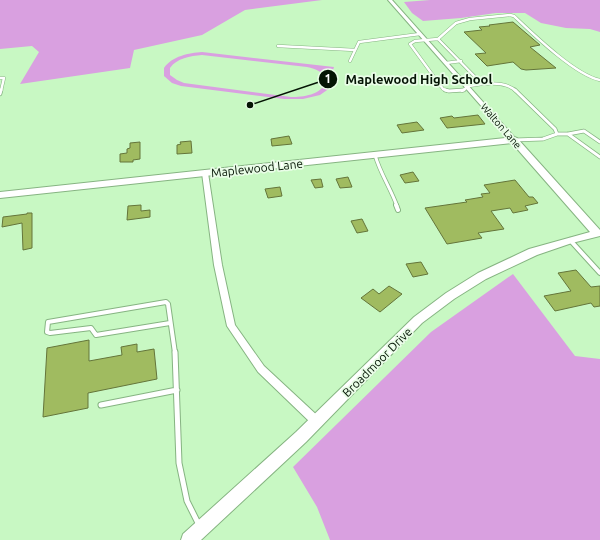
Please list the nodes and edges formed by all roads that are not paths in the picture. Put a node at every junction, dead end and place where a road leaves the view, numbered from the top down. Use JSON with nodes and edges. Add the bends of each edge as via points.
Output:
{"nodes":[{"id":1,"x":390,"y":0,"type":"edge"},
{"id":2,"x":420,"y":34,"type":"junction"},
{"id":3,"x":438,"y":39,"type":"junction"},
{"id":4,"x":426,"y":41,"type":"junction"},
{"id":5,"x":278,"y":46,"type":"dead end"},
{"id":6,"x":355,"y":50,"type":"junction"},
{"id":7,"x":350,"y":60,"type":"dead end"},
{"id":8,"x":461,"y":61,"type":"junction"},
{"id":9,"x":446,"y":63,"type":"junction"},
{"id":10,"x":0,"y":78,"type":"edge"},
{"id":11,"x":600,"y":80,"type":"edge"},
{"id":12,"x":482,"y":84,"type":"junction"},
{"id":13,"x":467,"y":87,"type":"junction"},
{"id":14,"x":1,"y":88,"type":"edge"},
{"id":15,"x":0,"y":94,"type":"edge"},
{"id":16,"x":557,"y":134,"type":"junction"},
{"id":17,"x":568,"y":134,"type":"junction"},
{"id":18,"x":514,"y":140,"type":"junction"},
{"id":19,"x":600,"y":142,"type":"edge"},
{"id":20,"x":375,"y":155,"type":"junction"},
{"id":21,"x":600,"y":157,"type":"edge"},
{"id":22,"x":205,"y":173,"type":"junction"},
{"id":23,"x":0,"y":195,"type":"edge"},
{"id":24,"x":398,"y":210,"type":"dead end"},
{"id":25,"x":599,"y":233,"type":"edge"},
{"id":26,"x":570,"y":240,"type":"junction"},
{"id":27,"x":600,"y":273,"type":"edge"},
{"id":28,"x":170,"y":322,"type":"junction"},
{"id":29,"x":177,"y":390,"type":"junction"},
{"id":30,"x":101,"y":405,"type":"dead end"},
{"id":31,"x":316,"y":421,"type":"junction"},
{"id":32,"x":201,"y":529,"type":"junction"},
{"id":33,"x":189,"y":540,"type":"edge"}],
"edges":[{"from":1,"to":2,"type":"street","name":"Walton Lane"},
{"from":2,"to":4,"type":"street","name":"Walton Lane"},
{"from":2,"to":6,"type":"lane","via":[[366,40],[359,42]]},
{"from":3,"to":4,"type":"lane"},
{"from":3,"to":8,"type":"lane"},
{"from":3,"to":11,"type":"lane","via":[[456,23],[470,19],[514,16],[545,45],[590,78]]},
{"from":4,"to":9,"type":"street","name":"Walton Lane"},
{"from":4,"to":13,"type":"lane","via":[[415,41],[410,44],[443,89],[462,91]]},
{"from":5,"to":6,"type":"lane"},
{"from":6,"to":7,"type":"lane"},
{"from":8,"to":9,"type":"lane"},
{"from":8,"to":12,"type":"lane"},
{"from":9,"to":13,"type":"street","name":"Walton Lane"},
{"from":10,"to":14,"type":"lane","via":[[4,78]]},
{"from":12,"to":13,"type":"lane"},
{"from":12,"to":16,"type":"lane","via":[[505,84],[513,88],[555,129]]},
{"from":13,"to":18,"type":"street","name":"Walton Lane"},
{"from":14,"to":15,"type":"lane"},
{"from":16,"to":17,"type":"lane"},
{"from":16,"to":18,"type":"lane","via":[[543,139]]},
{"from":17,"to":19,"type":"lane","via":[[584,131]]},
{"from":17,"to":21,"type":"lane"},
{"from":18,"to":20,"type":"street","name":"Maplewood Lane"},
{"from":18,"to":25,"type":"street","name":"Walton Lane"},
{"from":20,"to":22,"type":"street","name":"Maplewood Lane"},
{"from":20,"to":24,"type":"lane"},
{"from":22,"to":23,"type":"street","name":"Maplewood Lane"},
{"from":22,"to":31,"type":"street","via":[[218,265],[231,326],[261,369]]},
{"from":25,"to":26,"type":"street","name":"Broadmoor Drive"},
{"from":26,"to":27,"type":"lane"},
{"from":26,"to":31,"type":"street","name":"Broadmoor Drive","via":[[509,263],[450,296],[418,320]]},
{"from":28,"to":28,"type":"lane","via":[[166,302],[48,322],[47,332],[50,334],[91,328],[96,335]]},
{"from":28,"to":29,"type":"lane"},
{"from":29,"to":30,"type":"lane"},
{"from":29,"to":32,"type":"lane","via":[[179,463],[187,501]]},
{"from":31,"to":32,"type":"street","name":"Broadmoor Drive"},
{"from":32,"to":33,"type":"street","name":"Broadmoor Drive"}]}
